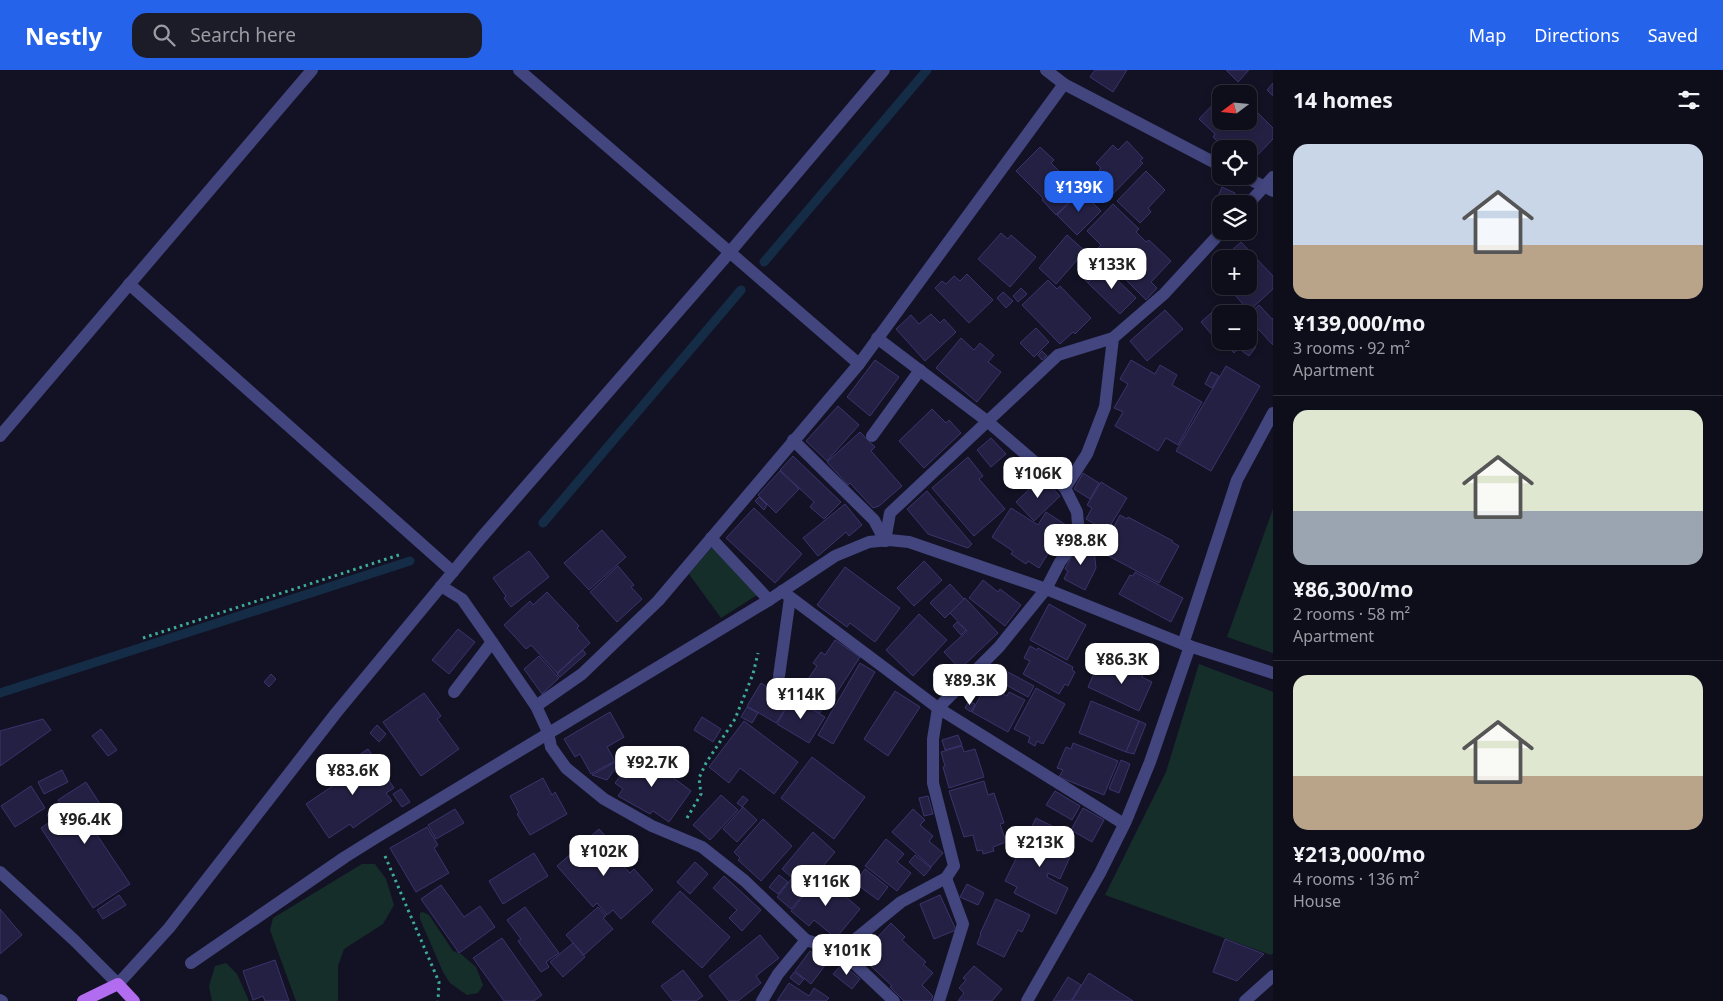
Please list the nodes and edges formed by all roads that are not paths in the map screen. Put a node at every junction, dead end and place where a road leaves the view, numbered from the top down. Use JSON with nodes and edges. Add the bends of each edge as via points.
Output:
{"nodes":[{"id":1,"x":312,"y":70,"type":"edge"},
{"id":2,"x":519,"y":70,"type":"edge"},
{"id":3,"x":884,"y":70,"type":"edge"},
{"id":4,"x":1046,"y":70,"type":"edge"},
{"id":5,"x":1064,"y":84,"type":"junction"},
{"id":6,"x":1212,"y":161,"type":"edge"},
{"id":7,"x":1257,"y":181,"type":"edge"},
{"id":8,"x":1270,"y":185,"type":"edge"},
{"id":9,"x":1257,"y":196,"type":"edge"},
{"id":10,"x":1214,"y":240,"type":"edge"},
{"id":11,"x":730,"y":252,"type":"junction"},
{"id":12,"x":129,"y":284,"type":"junction"},
{"id":13,"x":877,"y":338,"type":"junction"},
{"id":14,"x":1113,"y":338,"type":"junction"},
{"id":15,"x":859,"y":364,"type":"junction"},
{"id":16,"x":920,"y":370,"type":"junction"},
{"id":17,"x":1273,"y":413,"type":"edge"},
{"id":18,"x":987,"y":421,"type":"junction"},
{"id":19,"x":0,"y":436,"type":"edge"},
{"id":20,"x":872,"y":436,"type":"dead end"},
{"id":21,"x":793,"y":440,"type":"junction"},
{"id":22,"x":1065,"y":488,"type":"junction"},
{"id":23,"x":711,"y":538,"type":"junction"},
{"id":24,"x":885,"y":540,"type":"junction"},
{"id":25,"x":454,"y":572,"type":"junction"},
{"id":26,"x":442,"y":586,"type":"junction"},
{"id":27,"x":1046,"y":589,"type":"junction"},
{"id":28,"x":786,"y":595,"type":"junction"},
{"id":29,"x":769,"y":600,"type":"junction"},
{"id":30,"x":492,"y":642,"type":"junction"},
{"id":31,"x":1187,"y":645,"type":"junction"},
{"id":32,"x":1273,"y":673,"type":"edge"},
{"id":33,"x":779,"y":676,"type":"dead end"},
{"id":34,"x":454,"y":692,"type":"dead end"},
{"id":35,"x":536,"y":706,"type":"junction"},
{"id":36,"x":938,"y":708,"type":"junction"},
{"id":37,"x":548,"y":732,"type":"junction"},
{"id":38,"x":1124,"y":824,"type":"junction"},
{"id":39,"x":0,"y":872,"type":"edge"},
{"id":40,"x":946,"y":878,"type":"junction"},
{"id":41,"x":806,"y":940,"type":"junction"},
{"id":42,"x":841,"y":951,"type":"junction"},
{"id":43,"x":191,"y":962,"type":"dead end"},
{"id":44,"x":1273,"y":976,"type":"edge"},
{"id":45,"x":118,"y":984,"type":"junction"},
{"id":46,"x":83,"y":1001,"type":"edge"},
{"id":47,"x":134,"y":1001,"type":"edge"},
{"id":48,"x":762,"y":1001,"type":"edge"},
{"id":49,"x":894,"y":1001,"type":"edge"},
{"id":50,"x":939,"y":1001,"type":"edge"},
{"id":51,"x":1027,"y":1001,"type":"edge"},
{"id":52,"x":1245,"y":1001,"type":"edge"}],
"edges":[{"from":1,"to":12,"type":"street"},
{"from":2,"to":11,"type":"street"},
{"from":3,"to":11,"type":"street"},
{"from":4,"to":5,"type":"street"},
{"from":5,"to":6,"type":"street"},
{"from":5,"to":13,"type":"street"},
{"from":7,"to":8,"type":"street"},
{"from":8,"to":9,"type":"street"},
{"from":10,"to":14,"type":"street","via":[[1164,294]]},
{"from":11,"to":15,"type":"street"},
{"from":11,"to":25,"type":"street"},
{"from":12,"to":19,"type":"street"},
{"from":12,"to":25,"type":"street"},
{"from":13,"to":15,"type":"street"},
{"from":13,"to":16,"type":"street"},
{"from":14,"to":18,"type":"street","via":[[1058,355]]},
{"from":14,"to":22,"type":"street","via":[[1105,407],[1088,454]]},
{"from":15,"to":21,"type":"street"},
{"from":16,"to":18,"type":"street"},
{"from":16,"to":20,"type":"street"},
{"from":17,"to":31,"type":"street","via":[[1237,480]]},
{"from":18,"to":22,"type":"street"},
{"from":18,"to":24,"type":"street","via":[[890,513]]},
{"from":21,"to":23,"type":"street"},
{"from":21,"to":24,"type":"street","via":[[874,520]]},
{"from":22,"to":27,"type":"street","via":[[1077,512],[1078,536]]},
{"from":23,"to":29,"type":"street"},
{"from":23,"to":35,"type":"street","via":[[658,601],[582,674]]},
{"from":24,"to":27,"type":"street","via":[[909,542]]},
{"from":24,"to":28,"type":"street","via":[[869,542],[836,556]]},
{"from":25,"to":26,"type":"street"},
{"from":26,"to":30,"type":"street","via":[[462,599]]},
{"from":26,"to":45,"type":"street","via":[[336,714],[169,928]]},
{"from":27,"to":31,"type":"street"},
{"from":27,"to":36,"type":"street","via":[[999,647]]},
{"from":28,"to":29,"type":"street"},
{"from":28,"to":33,"type":"street"},
{"from":28,"to":36,"type":"street"},
{"from":29,"to":37,"type":"street"},
{"from":30,"to":34,"type":"street"},
{"from":30,"to":35,"type":"street"},
{"from":31,"to":32,"type":"street"},
{"from":31,"to":38,"type":"street","via":[[1150,762]]},
{"from":35,"to":37,"type":"street"},
{"from":36,"to":38,"type":"street"},
{"from":36,"to":40,"type":"street","via":[[933,738],[933,783],[954,866]]},
{"from":37,"to":41,"type":"street","via":[[551,747],[566,768],[604,799],[652,826],[702,847],[745,880]]},
{"from":37,"to":43,"type":"street","via":[[345,857]]},
{"from":38,"to":51,"type":"street","via":[[1100,873]]},
{"from":39,"to":45,"type":"street"},
{"from":40,"to":42,"type":"street","via":[[901,902]]},
{"from":40,"to":50,"type":"street","via":[[963,924]]},
{"from":41,"to":42,"type":"street"},
{"from":41,"to":48,"type":"street","via":[[778,974]]},
{"from":42,"to":49,"type":"street"},
{"from":44,"to":52,"type":"street"},
{"from":45,"to":46,"type":"main road"},
{"from":45,"to":47,"type":"main road"}]}
